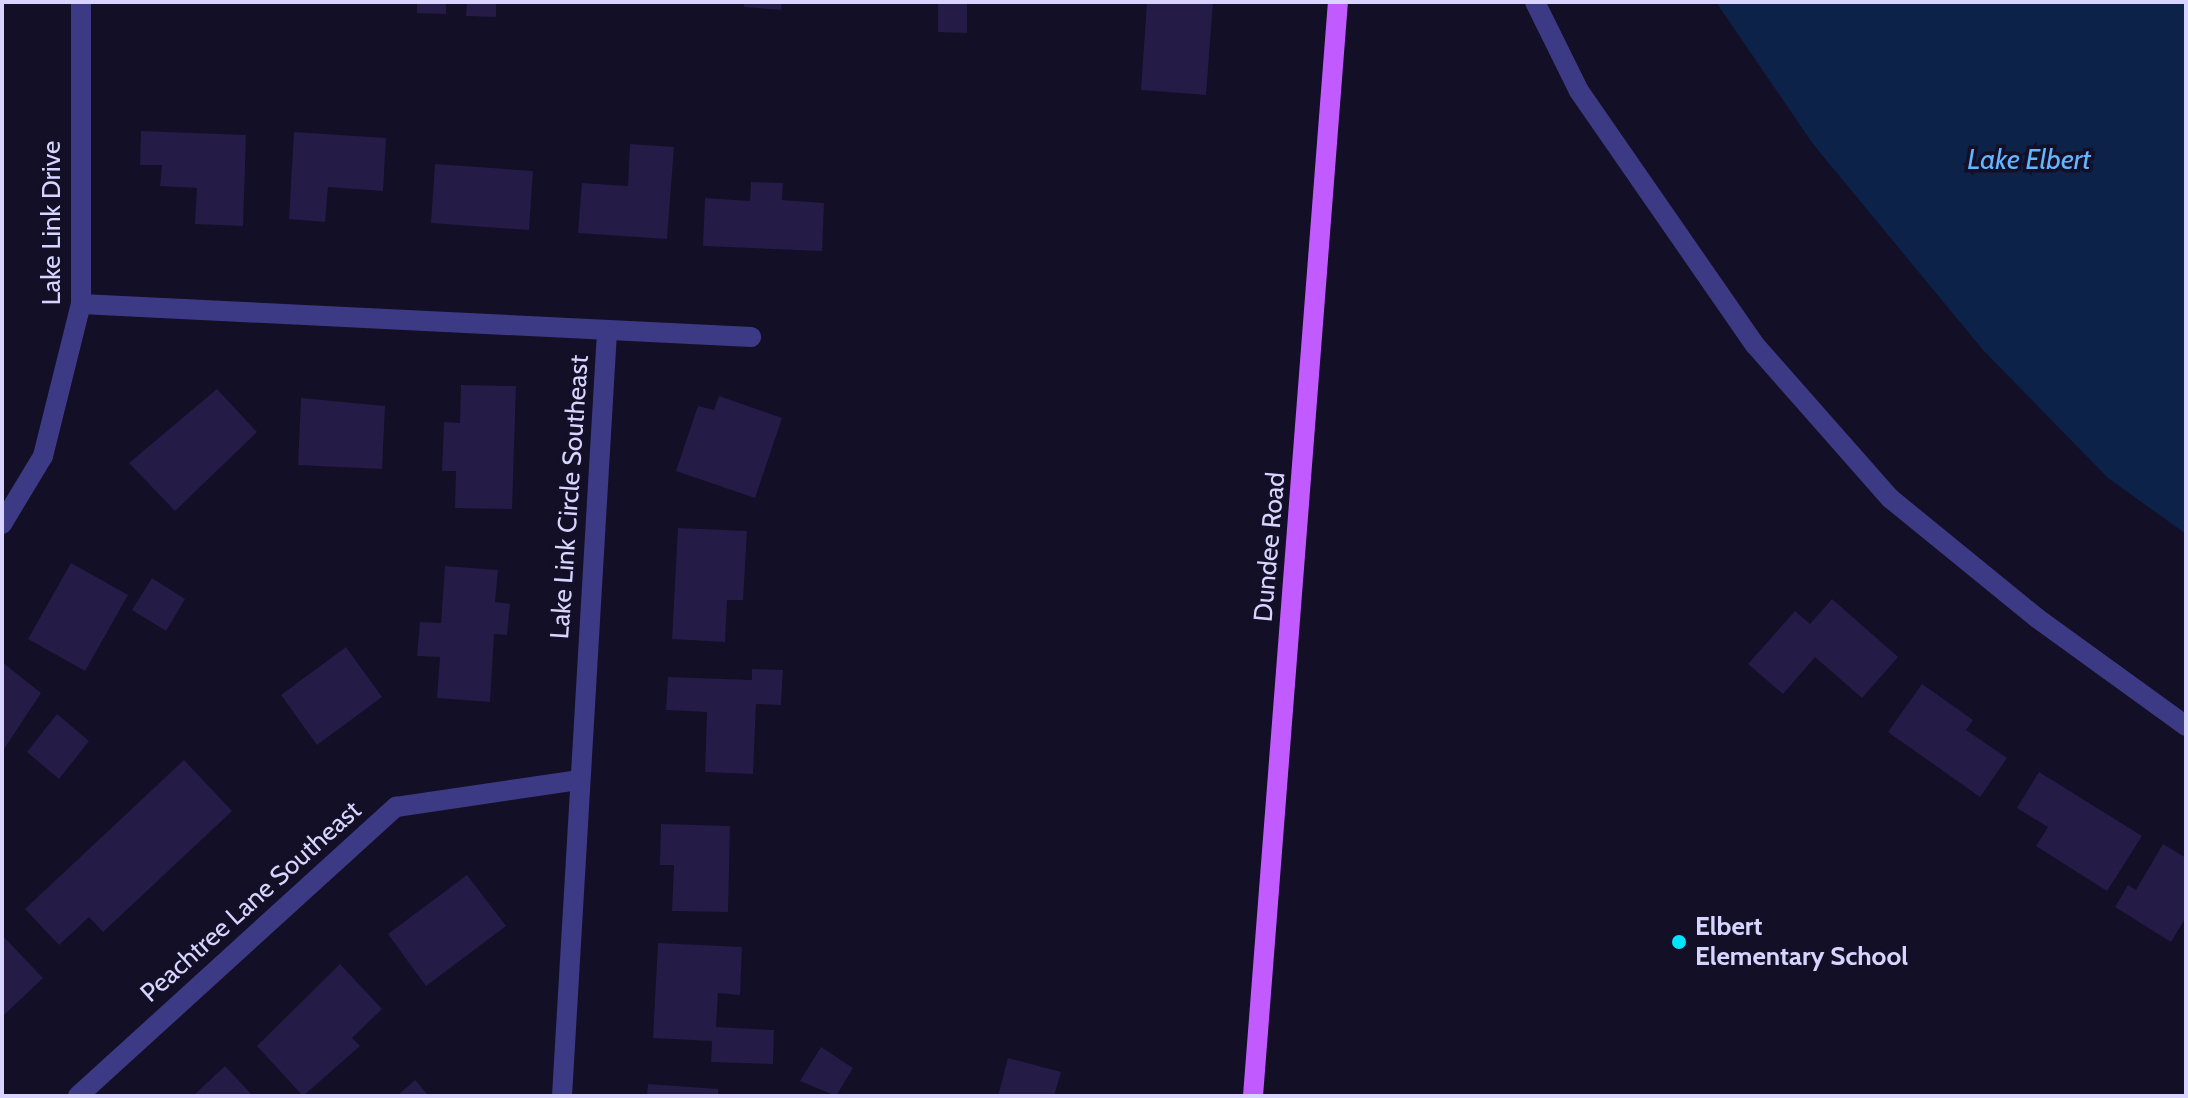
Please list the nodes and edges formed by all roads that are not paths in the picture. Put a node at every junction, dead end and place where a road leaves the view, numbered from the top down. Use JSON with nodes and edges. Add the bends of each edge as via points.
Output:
{"nodes":[{"id":1,"x":81,"y":2,"type":"edge"},
{"id":2,"x":1338,"y":2,"type":"edge"},
{"id":3,"x":1535,"y":2,"type":"edge"},
{"id":4,"x":81,"y":304,"type":"junction"},
{"id":5,"x":607,"y":331,"type":"junction"},
{"id":6,"x":751,"y":337,"type":"dead end"},
{"id":7,"x":2,"y":524,"type":"edge"},
{"id":8,"x":2186,"y":726,"type":"edge"},
{"id":9,"x":578,"y":780,"type":"junction"},
{"id":10,"x":78,"y":1096,"type":"edge"},
{"id":11,"x":562,"y":1096,"type":"edge"},
{"id":12,"x":1253,"y":1096,"type":"edge"}],
"edges":[{"from":1,"to":4,"type":"street","name":"Lake Link Drive"},
{"from":2,"to":12,"type":"main road","name":"Dundee Road"},
{"from":3,"to":8,"type":"street","via":[[1579,91],[1755,345],[1891,499],[2037,618]]},
{"from":4,"to":5,"type":"street","name":"Lake Link Circle Southeast"},
{"from":4,"to":7,"type":"street","name":"Lake Link Drive","via":[[43,456]]},
{"from":5,"to":6,"type":"street"},
{"from":5,"to":9,"type":"street","name":"Lake Link Circle Southeast"},
{"from":9,"to":10,"type":"street","name":"Peachtree Lane Southeast","via":[[396,807]]},
{"from":9,"to":11,"type":"street","name":"Lake Link Circle Southeast"}]}
